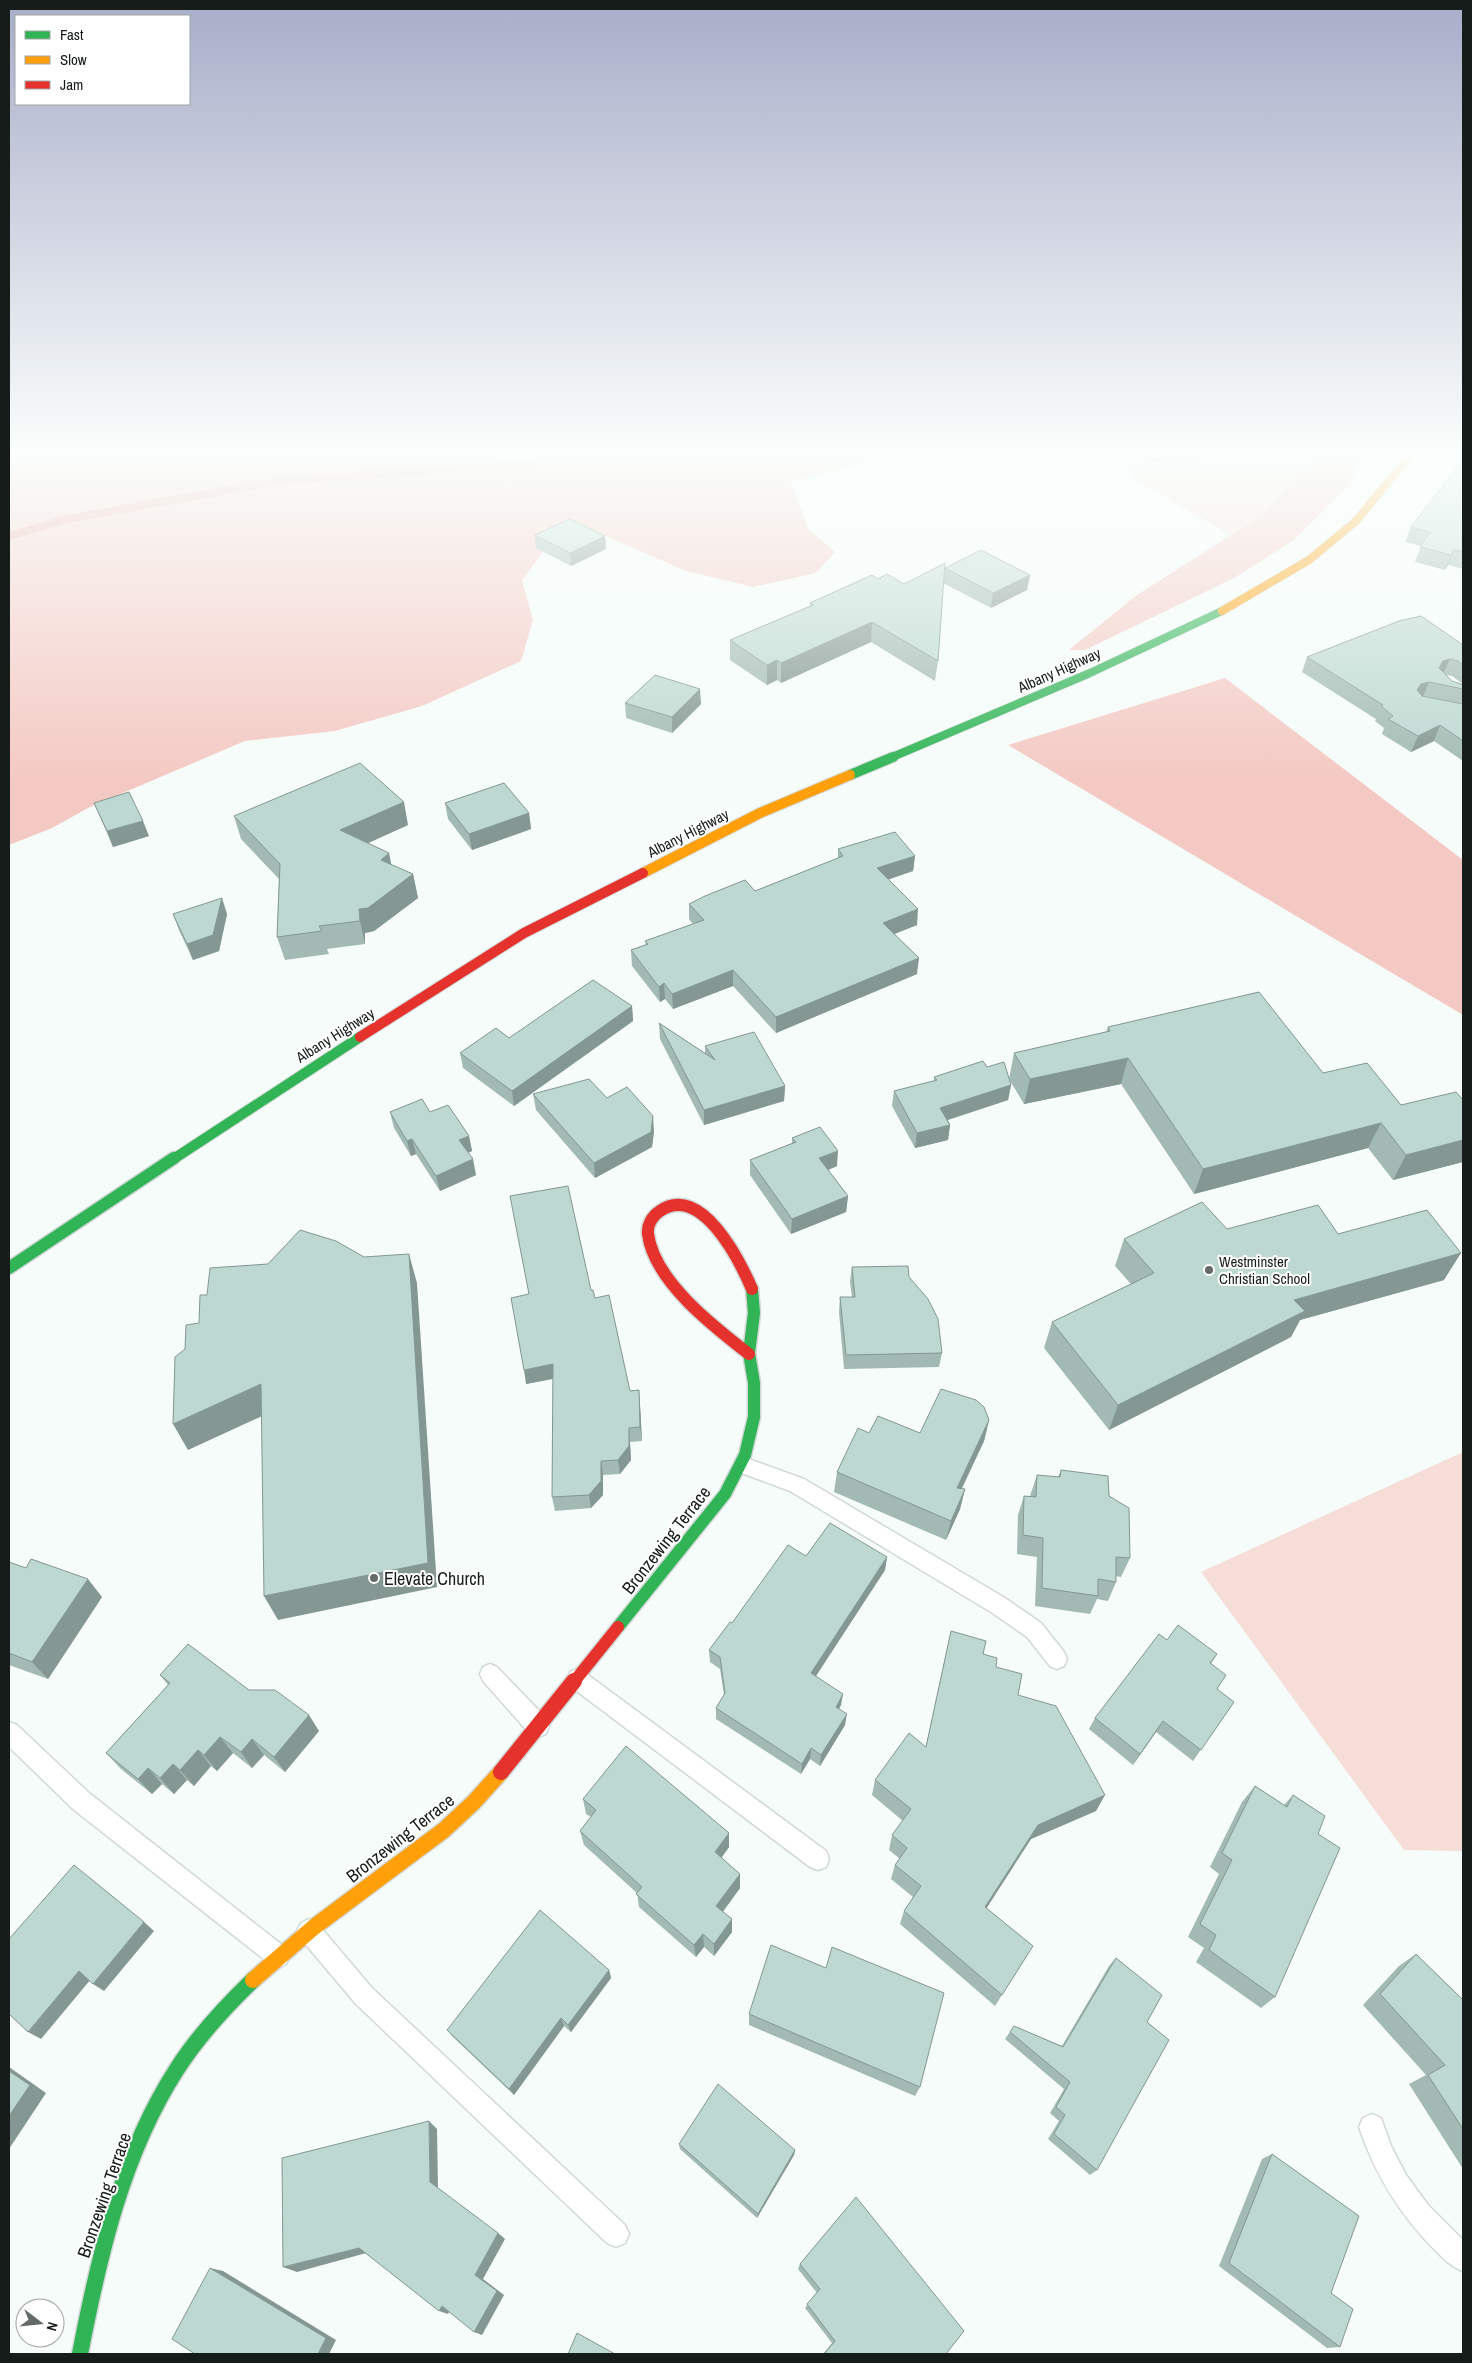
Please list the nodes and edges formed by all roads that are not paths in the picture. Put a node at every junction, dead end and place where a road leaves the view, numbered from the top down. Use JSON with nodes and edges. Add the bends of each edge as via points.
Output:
{"nodes":[{"id":1,"x":1309,"y":559,"type":"edge"},
{"id":2,"x":9,"y":1268,"type":"edge"},
{"id":3,"x":749,"y":1354,"type":"junction"},
{"id":4,"x":743,"y":1465,"type":"junction"},
{"id":5,"x":1057,"y":1659,"type":"dead end"},
{"id":6,"x":490,"y":1674,"type":"dead end"},
{"id":7,"x":577,"y":1679,"type":"junction"},
{"id":8,"x":538,"y":1726,"type":"junction"},
{"id":9,"x":9,"y":1733,"type":"edge"},
{"id":10,"x":818,"y":1859,"type":"dead end"},
{"id":11,"x":309,"y":1931,"type":"junction"},
{"id":12,"x":278,"y":1956,"type":"junction"},
{"id":13,"x":1372,"y":2127,"type":"dead end"},
{"id":14,"x":616,"y":2234,"type":"dead end"},
{"id":15,"x":1463,"y":2258,"type":"edge"},
{"id":16,"x":80,"y":2354,"type":"edge"}],
"edges":[{"from":1,"to":2,"type":"main road","name":"Albany Highway","via":[[1236,604],[1090,673],[760,813],[524,933],[275,1091]]},
{"from":3,"to":3,"type":"main road","name":"Bronzewing Terrace","via":[[696,1313],[684,1299],[648,1239],[650,1221],[656,1213],[674,1205],[693,1208],[718,1230],[752,1289],[755,1303]]},
{"from":3,"to":4,"type":"main road","name":"Bronzewing Terrace","via":[[754,1386],[753,1433]]},
{"from":4,"to":5,"type":"lane","via":[[797,1485],[998,1605],[1034,1630]]},
{"from":4,"to":7,"type":"main road","name":"Bronzewing Terrace","via":[[725,1494]]},
{"from":6,"to":8,"type":"lane"},
{"from":7,"to":8,"type":"main road","name":"Bronzewing Terrace"},
{"from":7,"to":10,"type":"lane"},
{"from":8,"to":11,"type":"main road","name":"Bronzewing Terrace","via":[[492,1784],[452,1824]]},
{"from":9,"to":12,"type":"lane","via":[[81,1801]]},
{"from":11,"to":12,"type":"main road","name":"Bronzewing Terrace"},
{"from":11,"to":14,"type":"lane","via":[[364,1996]]},
{"from":12,"to":16,"type":"main road","name":"Bronzewing Terrace","via":[[235,1996],[177,2069],[138,2142],[108,2228],[88,2303]]},
{"from":13,"to":15,"type":"lane","via":[[1379,2154],[1392,2180],[1429,2226]]}]}
